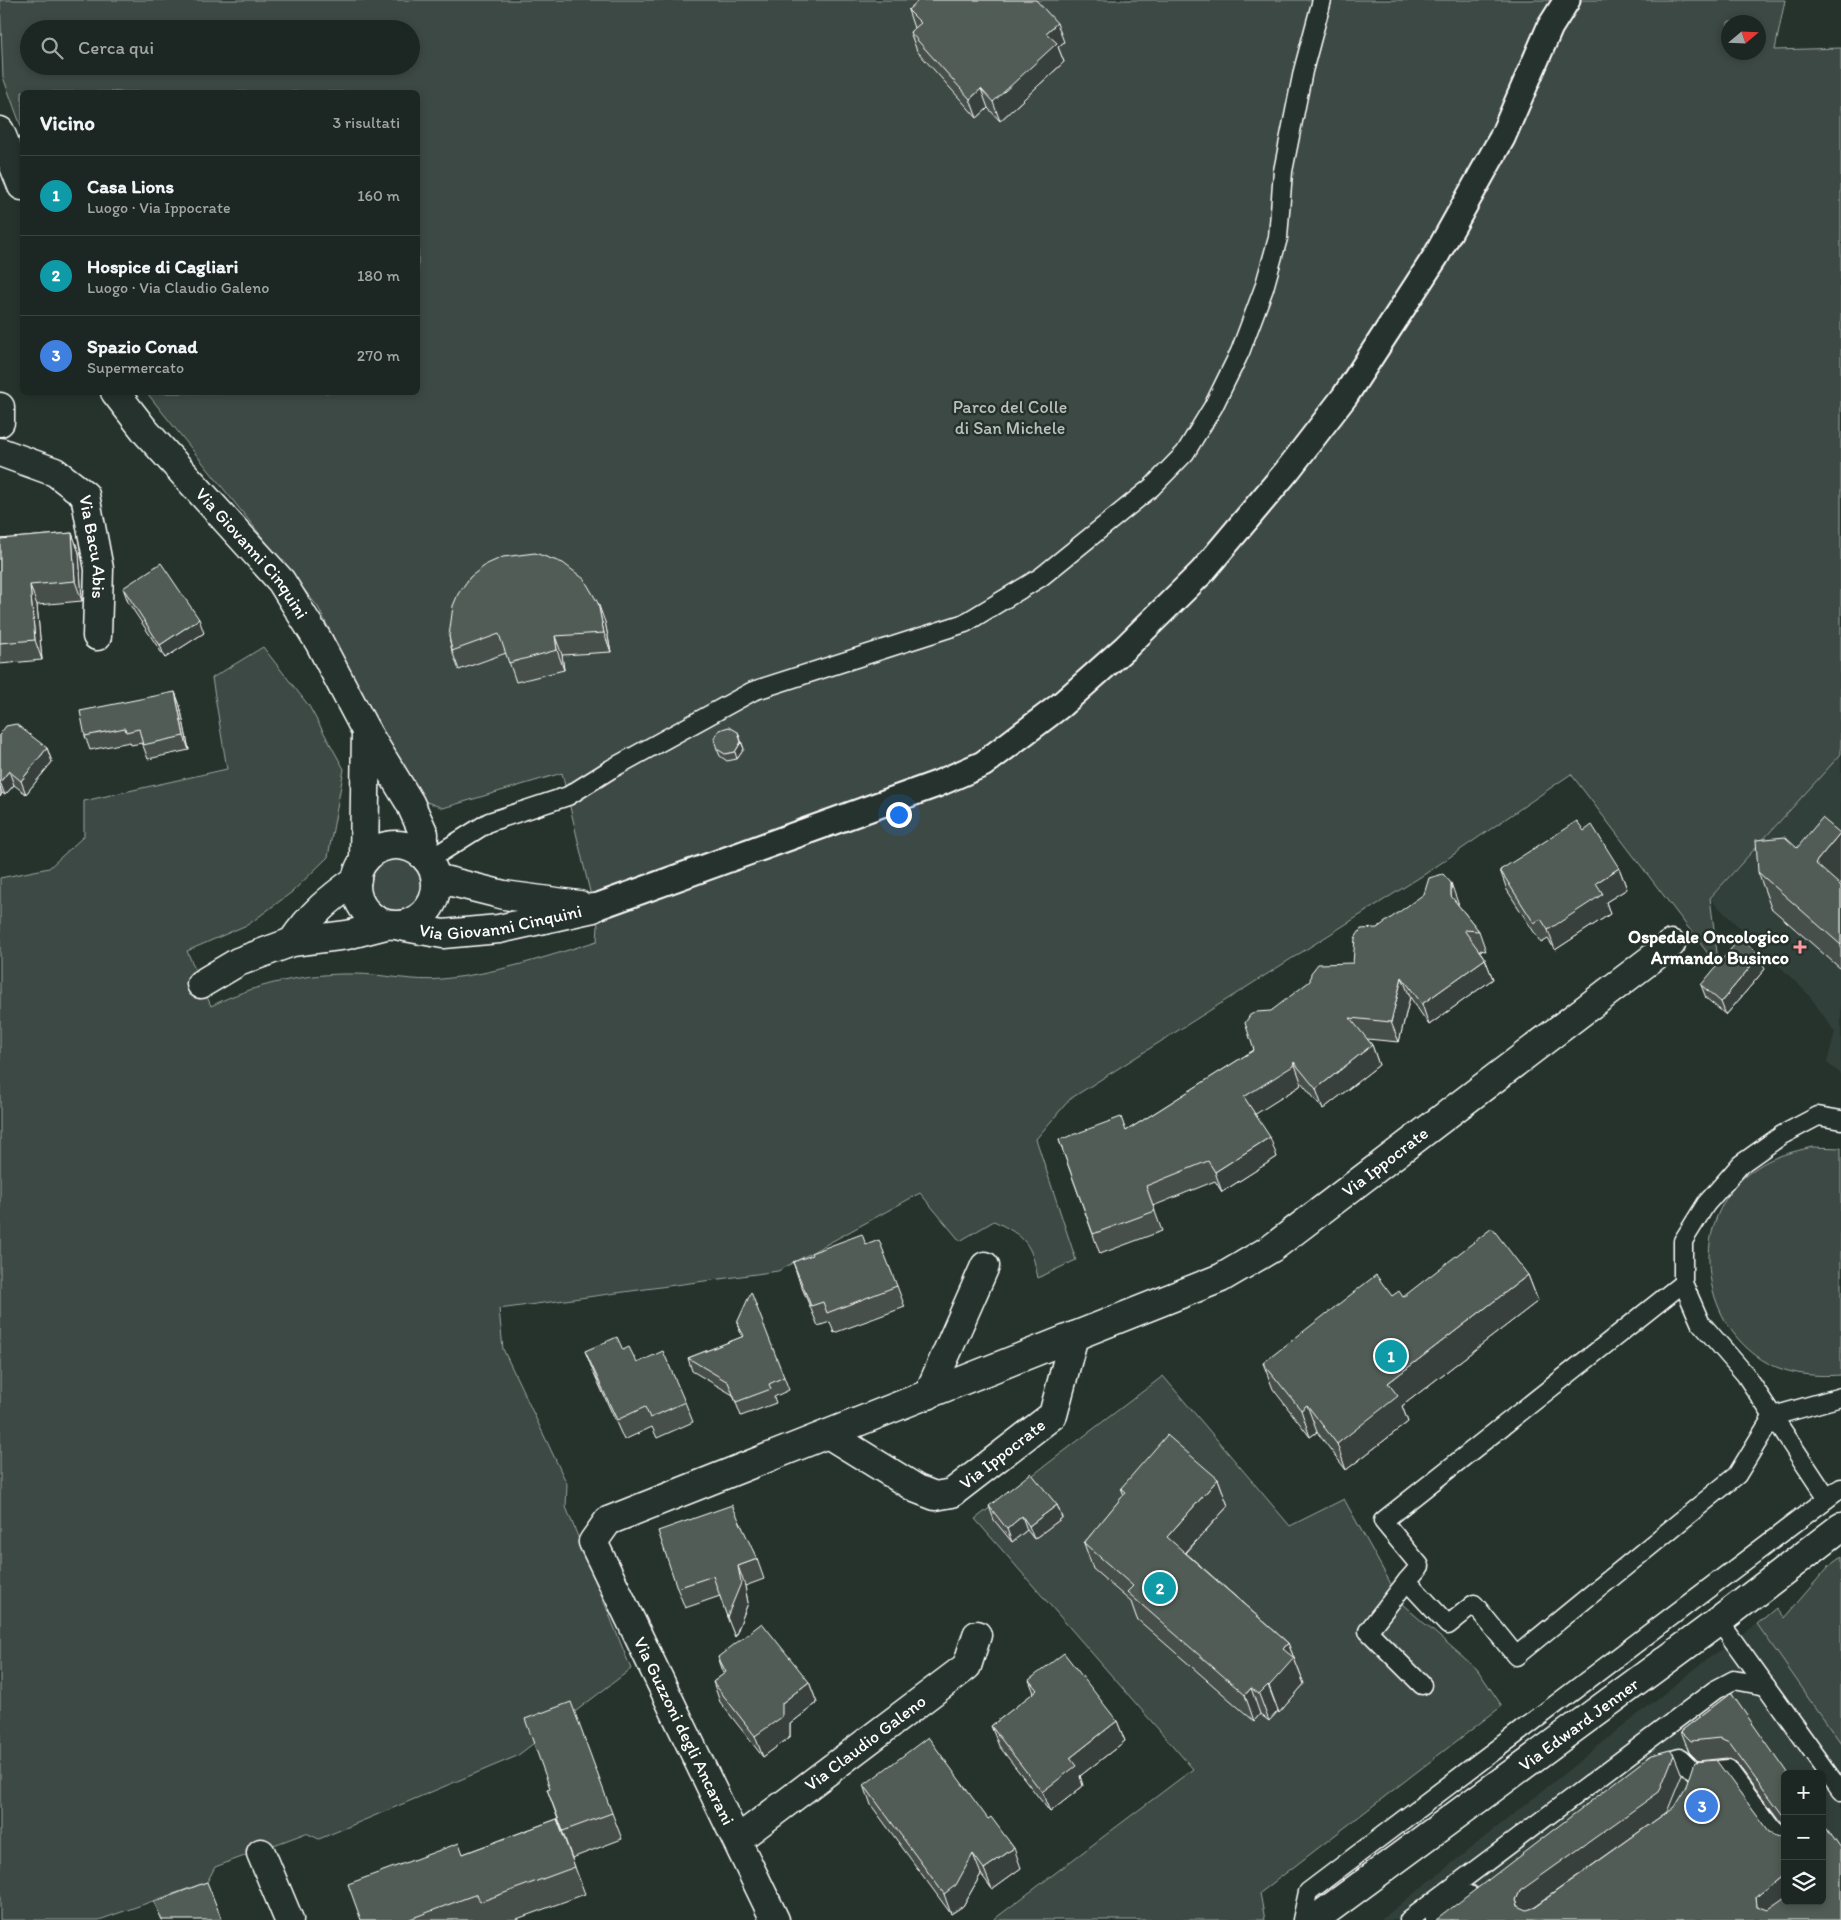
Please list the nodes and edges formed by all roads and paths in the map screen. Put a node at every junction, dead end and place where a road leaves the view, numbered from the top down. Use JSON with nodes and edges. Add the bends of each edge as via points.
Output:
{"nodes":[{"id":1,"x":1322,"y":0,"type":"edge"},
{"id":2,"x":1567,"y":0,"type":"edge"},
{"id":3,"x":0,"y":131,"type":"edge"},
{"id":4,"x":20,"y":181,"type":"edge"},
{"id":5,"x":117,"y":395,"type":"edge"},
{"id":6,"x":0,"y":406,"type":"edge"},
{"id":7,"x":0,"y":422,"type":"edge"},
{"id":8,"x":0,"y":452,"type":"edge"},
{"id":9,"x":97,"y":636,"type":"dead end"},
{"id":10,"x":366,"y":731,"type":"junction"},
{"id":11,"x":430,"y":867,"type":"junction"},
{"id":12,"x":360,"y":870,"type":"junction"},
{"id":13,"x":592,"y":908,"type":"junction"},
{"id":14,"x":393,"y":926,"type":"junction"},
{"id":15,"x":292,"y":942,"type":"junction"},
{"id":16,"x":1671,"y":944,"type":"dead end"},
{"id":17,"x":201,"y":984,"type":"dead end"},
{"id":18,"x":1841,"y":1120,"type":"edge"},
{"id":19,"x":985,"y":1266,"type":"dead end"},
{"id":20,"x":1683,"y":1283,"type":"junction"},
{"id":21,"x":1074,"y":1336,"type":"junction"},
{"id":22,"x":928,"y":1394,"type":"junction"},
{"id":23,"x":1841,"y":1397,"type":"edge"},
{"id":24,"x":1773,"y":1416,"type":"junction"},
{"id":25,"x":828,"y":1434,"type":"junction"},
{"id":26,"x":1834,"y":1493,"type":"edge"},
{"id":27,"x":1841,"y":1527,"type":"edge"},
{"id":28,"x":593,"y":1542,"type":"joint"},
{"id":29,"x":1407,"y":1581,"type":"junction"},
{"id":30,"x":1719,"y":1621,"type":"junction"},
{"id":31,"x":976,"y":1634,"type":"dead end"},
{"id":32,"x":1422,"y":1684,"type":"dead end"},
{"id":33,"x":1766,"y":1686,"type":"junction"},
{"id":34,"x":1636,"y":1774,"type":"edge"},
{"id":35,"x":1841,"y":1791,"type":"edge"},
{"id":36,"x":737,"y":1840,"type":"junction"},
{"id":37,"x":1781,"y":1841,"type":"edge"},
{"id":38,"x":261,"y":1853,"type":"dead end"},
{"id":39,"x":1507,"y":1867,"type":"edge"},
{"id":40,"x":770,"y":1919,"type":"edge"},
{"id":41,"x":289,"y":1920,"type":"edge"},
{"id":42,"x":1302,"y":1920,"type":"edge"},
{"id":43,"x":1314,"y":1920,"type":"edge"},
{"id":44,"x":1409,"y":1920,"type":"edge"},
{"id":45,"x":1435,"y":1920,"type":"edge"}],
"edges":[{"from":1,"to":11,"type":"lane","via":[[1284,162],[1278,238],[1264,288],[1240,352],[1213,407],[1185,453],[1152,487],[1041,577],[966,623],[753,691],[611,768],[568,796],[489,822]]},
{"from":2,"to":13,"type":"street","via":[[1550,27],[1502,138],[1436,256],[1345,396],[1202,572],[1126,647],[1061,705],[983,764],[937,784]]},
{"from":3,"to":4,"type":"street"},
{"from":5,"to":10,"type":"street","name":"Via Giovanni Cinquini","via":[[146,432],[281,581],[319,642]]},
{"from":6,"to":7,"type":"street"},
{"from":8,"to":9,"type":"street","name":"Via Bacu Abis","via":[[55,472],[85,494],[99,569]]},
{"from":10,"to":11,"type":"street","name":"Via Giovanni Cinquini","via":[[410,803],[424,834]]},
{"from":10,"to":12,"type":"street","name":"Via Giovanni Cinquini"},
{"from":11,"to":12,"type":"street","name":"Via Giovanni Cinquini","via":[[412,848],[392,845],[374,851]]},
{"from":11,"to":13,"type":"street","name":"Via Giovanni Cinquini","via":[[504,895]]},
{"from":11,"to":14,"type":"street","name":"Via Giovanni Cinquini","via":[[436,891],[432,904],[413,922]]},
{"from":12,"to":14,"type":"street","name":"Via Giovanni Cinquini","via":[[357,898],[364,910],[374,919]]},
{"from":12,"to":15,"type":"street","via":[[307,920]]},
{"from":13,"to":14,"type":"street","name":"Via Giovanni Cinquini","via":[[499,929],[443,934]]},
{"from":14,"to":15,"type":"street"},
{"from":15,"to":17,"type":"street","via":[[238,962]]},
{"from":16,"to":21,"type":"street","name":"Via Ippocrate","via":[[1272,1248],[1221,1278]]},
{"from":18,"to":20,"type":"lane","via":[[1818,1116],[1782,1135],[1741,1164],[1706,1204],[1683,1241]]},
{"from":19,"to":22,"type":"street"},
{"from":20,"to":24,"type":"lane","via":[[1700,1322],[1745,1374]]},
{"from":20,"to":29,"type":"lane","via":[[1384,1521],[1420,1566]]},
{"from":21,"to":22,"type":"street","name":"Via Ippocrate"},
{"from":21,"to":25,"type":"street","name":"Via Ippocrate","via":[[1053,1415],[952,1493],[935,1496],[916,1489]]},
{"from":22,"to":25,"type":"street","name":"Via Ippocrate"},
{"from":23,"to":24,"type":"lane"},
{"from":24,"to":26,"type":"lane"},
{"from":24,"to":29,"type":"lane","via":[[1737,1475],[1516,1656],[1474,1604],[1448,1625]]},
{"from":25,"to":28,"type":"street","name":"Via Ippocrate","via":[[608,1521]]},
{"from":26,"to":42,"type":"lane","via":[[1308,1892]]},
{"from":27,"to":30,"type":"street","name":"Via Edward Jenner"},
{"from":28,"to":36,"type":"street","name":"Via Guzzoni degli Ancarani"},
{"from":29,"to":32,"type":"lane","via":[[1368,1631]]},
{"from":30,"to":33,"type":"lane"},
{"from":30,"to":43,"type":"street","name":"Via Edward Jenner"},
{"from":31,"to":36,"type":"street","name":"Via Claudio Galeno","via":[[967,1666]]},
{"from":33,"to":35,"type":"lane"},
{"from":33,"to":44,"type":"lane","via":[[1734,1680],[1715,1690]]},
{"from":34,"to":37,"type":"lane","via":[[1644,1768],[1680,1758],[1691,1780],[1728,1769]]},
{"from":36,"to":40,"type":"street","name":"Via Guzzoni degli Ancarani"},
{"from":38,"to":41,"type":"street"},
{"from":39,"to":45,"type":"lane"}]}
